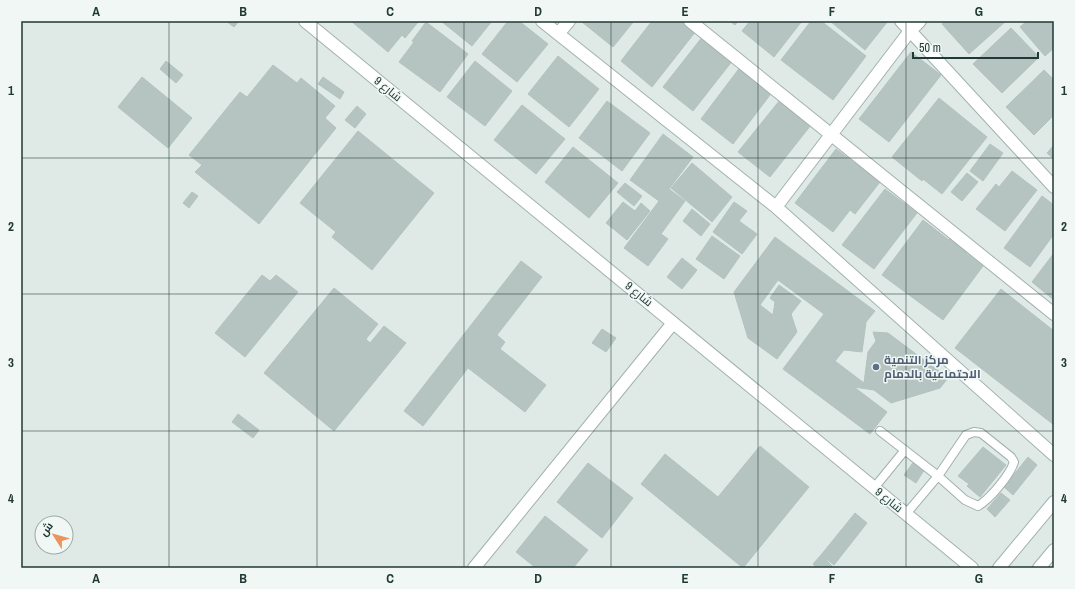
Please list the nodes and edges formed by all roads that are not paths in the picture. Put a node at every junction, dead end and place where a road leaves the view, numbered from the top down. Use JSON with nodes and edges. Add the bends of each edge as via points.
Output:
{"nodes":[{"id":1,"x":305,"y":21,"type":"edge"},
{"id":2,"x":542,"y":21,"type":"edge"},
{"id":3,"x":569,"y":21,"type":"edge"},
{"id":4,"x":690,"y":21,"type":"edge"},
{"id":5,"x":901,"y":21,"type":"edge"},
{"id":6,"x":920,"y":21,"type":"edge"},
{"id":7,"x":910,"y":31,"type":"junction"},
{"id":8,"x":558,"y":34,"type":"junction"},
{"id":9,"x":830,"y":134,"type":"junction"},
{"id":10,"x":1054,"y":187,"type":"edge"},
{"id":11,"x":776,"y":207,"type":"junction"},
{"id":12,"x":1054,"y":314,"type":"edge"},
{"id":13,"x":673,"y":323,"type":"junction"},
{"id":14,"x":880,"y":431,"type":"dead end"},
{"id":15,"x":904,"y":450,"type":"junction"},
{"id":16,"x":1054,"y":455,"type":"edge"},
{"id":17,"x":938,"y":476,"type":"junction"},
{"id":18,"x":874,"y":488,"type":"junction"},
{"id":19,"x":1054,"y":502,"type":"edge"},
{"id":20,"x":906,"y":514,"type":"junction"},
{"id":21,"x":1054,"y":550,"type":"edge"},
{"id":22,"x":474,"y":568,"type":"edge"},
{"id":23,"x":972,"y":568,"type":"edge"},
{"id":24,"x":999,"y":568,"type":"edge"},
{"id":25,"x":1039,"y":568,"type":"edge"}],
"edges":[{"from":1,"to":13,"type":"street","name":"شارع 9"},
{"from":2,"to":8,"type":"street"},
{"from":3,"to":8,"type":"street"},
{"from":4,"to":9,"type":"street"},
{"from":5,"to":7,"type":"street"},
{"from":6,"to":7,"type":"street"},
{"from":7,"to":9,"type":"street"},
{"from":7,"to":10,"type":"street"},
{"from":8,"to":11,"type":"street"},
{"from":9,"to":11,"type":"street"},
{"from":9,"to":12,"type":"street"},
{"from":11,"to":16,"type":"street"},
{"from":13,"to":18,"type":"street","name":"شارع 9"},
{"from":13,"to":22,"type":"street"},
{"from":14,"to":15,"type":"lane"},
{"from":15,"to":17,"type":"lane"},
{"from":15,"to":18,"type":"lane"},
{"from":17,"to":17,"type":"lane","via":[[966,435],[974,432],[981,433],[1014,462],[1012,469],[986,502],[978,506],[965,500]]},
{"from":17,"to":20,"type":"lane"},
{"from":18,"to":20,"type":"street","name":"شارع 9"},
{"from":19,"to":24,"type":"street"},
{"from":20,"to":23,"type":"street","name":"شارع 9"},
{"from":21,"to":25,"type":"street"}]}
